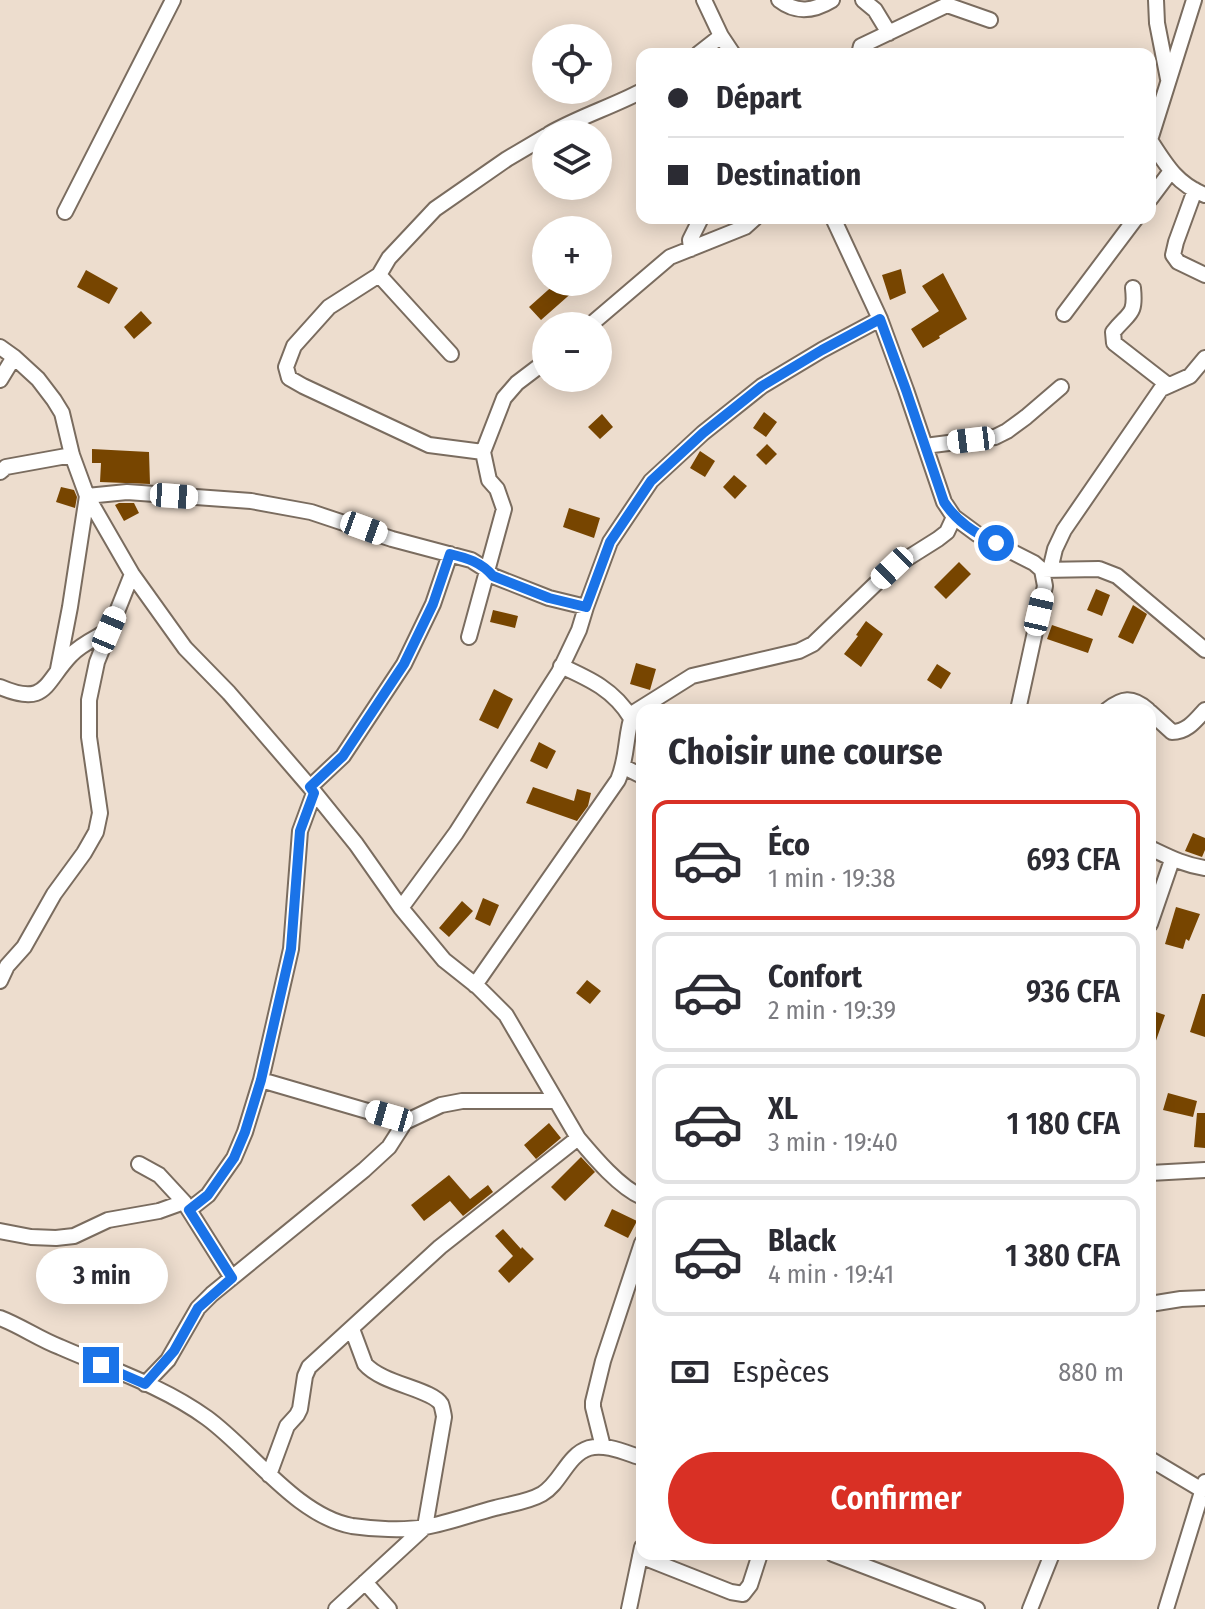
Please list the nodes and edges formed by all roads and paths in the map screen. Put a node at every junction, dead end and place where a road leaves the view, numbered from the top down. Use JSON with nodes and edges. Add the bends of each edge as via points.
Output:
{"nodes":[{"id":1,"x":173,"y":0,"type":"edge"},
{"id":2,"x":704,"y":0,"type":"edge"},
{"id":3,"x":779,"y":0,"type":"edge"},
{"id":4,"x":832,"y":0,"type":"edge"},
{"id":5,"x":863,"y":0,"type":"edge"},
{"id":6,"x":1156,"y":0,"type":"edge"},
{"id":7,"x":1194,"y":0,"type":"edge"},
{"id":8,"x":990,"y":20,"type":"dead end"},
{"id":9,"x":889,"y":33,"type":"junction"},
{"id":10,"x":721,"y":36,"type":"junction"},
{"id":11,"x":706,"y":48,"type":"edge"},
{"id":12,"x":729,"y":48,"type":"edge"},
{"id":13,"x":860,"y":48,"type":"edge"},
{"id":14,"x":1169,"y":84,"type":"junction"},
{"id":15,"x":636,"y":94,"type":"edge"},
{"id":16,"x":577,"y":120,"type":"edge"},
{"id":17,"x":1156,"y":122,"type":"edge"},
{"id":18,"x":532,"y":144,"type":"edge"},
{"id":19,"x":1156,"y":149,"type":"edge"},
{"id":20,"x":1171,"y":171,"type":"junction"},
{"id":21,"x":1156,"y":191,"type":"edge"},
{"id":22,"x":1202,"y":194,"type":"edge"},
{"id":23,"x":65,"y":212,"type":"dead end"},
{"id":24,"x":698,"y":224,"type":"edge"},
{"id":25,"x":748,"y":224,"type":"edge"},
{"id":26,"x":836,"y":224,"type":"edge"},
{"id":27,"x":1132,"y":224,"type":"edge"},
{"id":28,"x":691,"y":249,"type":"junction"},
{"id":29,"x":379,"y":275,"type":"junction"},
{"id":30,"x":1205,"y":275,"type":"edge"},
{"id":31,"x":1133,"y":288,"type":"dead end"},
{"id":32,"x":605,"y":312,"type":"edge"},
{"id":33,"x":1064,"y":314,"type":"dead end"},
{"id":34,"x":880,"y":319,"type":"junction"},
{"id":35,"x":0,"y":347,"type":"edge"},
{"id":36,"x":451,"y":354,"type":"dead end"},
{"id":37,"x":14,"y":357,"type":"junction"},
{"id":38,"x":1205,"y":358,"type":"edge"},
{"id":39,"x":532,"y":372,"type":"edge"},
{"id":40,"x":0,"y":380,"type":"edge"},
{"id":41,"x":1168,"y":385,"type":"junction"},
{"id":42,"x":1061,"y":387,"type":"dead end"},
{"id":43,"x":925,"y":446,"type":"junction"},
{"id":44,"x":483,"y":452,"type":"junction"},
{"id":45,"x":72,"y":455,"type":"junction"},
{"id":46,"x":2,"y":468,"type":"edge"},
{"id":47,"x":87,"y":496,"type":"junction"},
{"id":48,"x":954,"y":517,"type":"junction"},
{"id":49,"x":450,"y":554,"type":"junction"},
{"id":50,"x":487,"y":570,"type":"junction"},
{"id":51,"x":1046,"y":570,"type":"junction"},
{"id":52,"x":132,"y":574,"type":"junction"},
{"id":53,"x":586,"y":607,"type":"junction"},
{"id":54,"x":109,"y":630,"type":"junction"},
{"id":55,"x":469,"y":637,"type":"dead end"},
{"id":56,"x":1205,"y":650,"type":"edge"},
{"id":57,"x":561,"y":666,"type":"junction"},
{"id":58,"x":58,"y":669,"type":"junction"},
{"id":59,"x":0,"y":687,"type":"edge"},
{"id":60,"x":647,"y":704,"type":"edge"},
{"id":61,"x":1019,"y":704,"type":"edge"},
{"id":62,"x":1114,"y":704,"type":"edge"},
{"id":63,"x":1142,"y":704,"type":"edge"},
{"id":64,"x":1205,"y":710,"type":"edge"},
{"id":65,"x":636,"y":711,"type":"edge"},
{"id":66,"x":1156,"y":717,"type":"edge"},
{"id":67,"x":631,"y":718,"type":"junction"},
{"id":68,"x":624,"y":767,"type":"junction"},
{"id":69,"x":636,"y":773,"type":"edge"},
{"id":70,"x":312,"y":790,"type":"junction"},
{"id":71,"x":1156,"y":851,"type":"edge"},
{"id":72,"x":1172,"y":860,"type":"junction"},
{"id":73,"x":1205,"y":868,"type":"edge"},
{"id":74,"x":1156,"y":907,"type":"edge"},
{"id":75,"x":401,"y":908,"type":"junction"},
{"id":76,"x":0,"y":981,"type":"edge"},
{"id":77,"x":475,"y":985,"type":"junction"},
{"id":78,"x":261,"y":1080,"type":"junction"},
{"id":79,"x":556,"y":1101,"type":"junction"},
{"id":80,"x":405,"y":1122,"type":"junction"},
{"id":81,"x":578,"y":1138,"type":"junction"},
{"id":82,"x":139,"y":1164,"type":"dead end"},
{"id":83,"x":1205,"y":1170,"type":"edge"},
{"id":84,"x":1156,"y":1173,"type":"edge"},
{"id":85,"x":636,"y":1195,"type":"edge"},
{"id":86,"x":186,"y":1206,"type":"junction"},
{"id":87,"x":0,"y":1231,"type":"edge"},
{"id":88,"x":636,"y":1261,"type":"edge"},
{"id":89,"x":232,"y":1278,"type":"junction"},
{"id":90,"x":1205,"y":1298,"type":"edge"},
{"id":91,"x":1156,"y":1303,"type":"edge"},
{"id":92,"x":0,"y":1318,"type":"edge"},
{"id":93,"x":352,"y":1329,"type":"junction"},
{"id":94,"x":145,"y":1384,"type":"junction"},
{"id":95,"x":603,"y":1447,"type":"junction"},
{"id":96,"x":636,"y":1456,"type":"edge"},
{"id":97,"x":1156,"y":1462,"type":"edge"},
{"id":98,"x":269,"y":1475,"type":"junction"},
{"id":99,"x":1204,"y":1486,"type":"edge"},
{"id":100,"x":425,"y":1527,"type":"junction"},
{"id":101,"x":639,"y":1560,"type":"edge"},
{"id":102,"x":659,"y":1560,"type":"edge"},
{"id":103,"x":758,"y":1560,"type":"edge"},
{"id":104,"x":849,"y":1560,"type":"edge"},
{"id":105,"x":1050,"y":1560,"type":"edge"},
{"id":106,"x":365,"y":1582,"type":"junction"},
{"id":107,"x":336,"y":1609,"type":"edge"},
{"id":108,"x":389,"y":1609,"type":"edge"},
{"id":109,"x":629,"y":1609,"type":"edge"},
{"id":110,"x":977,"y":1609,"type":"edge"},
{"id":111,"x":1030,"y":1609,"type":"edge"},
{"id":112,"x":1166,"y":1609,"type":"edge"}],
"edges":[{"from":1,"to":23,"type":"street"},
{"from":2,"to":10,"type":"street"},
{"from":3,"to":4,"type":"street","via":[[797,10],[820,8]]},
{"from":5,"to":9,"type":"street"},
{"from":6,"to":14,"type":"street"},
{"from":7,"to":14,"type":"street"},
{"from":8,"to":9,"type":"street","via":[[947,5]]},
{"from":9,"to":13,"type":"street"},
{"from":10,"to":11,"type":"street"},
{"from":10,"to":12,"type":"street"},
{"from":14,"to":17,"type":"street"},
{"from":15,"to":16,"type":"street"},
{"from":18,"to":29,"type":"street","via":[[435,209]]},
{"from":19,"to":20,"type":"street"},
{"from":20,"to":21,"type":"street"},
{"from":20,"to":22,"type":"street"},
{"from":22,"to":30,"type":"street","via":[[1173,255]]},
{"from":24,"to":28,"type":"street"},
{"from":25,"to":28,"type":"street"},
{"from":26,"to":34,"type":"street"},
{"from":27,"to":33,"type":"street"},
{"from":28,"to":32,"type":"street","via":[[670,257]]},
{"from":29,"to":36,"type":"street"},
{"from":29,"to":44,"type":"street","via":[[329,307],[294,346],[286,367],[289,378],[429,445]]},
{"from":31,"to":41,"type":"street","via":[[1135,305],[1113,332],[1114,343]]},
{"from":34,"to":43,"type":"street"},
{"from":34,"to":53,"type":"street","via":[[762,386],[651,481],[610,542]]},
{"from":35,"to":37,"type":"street"},
{"from":37,"to":40,"type":"street"},
{"from":37,"to":45,"type":"street","via":[[62,413]]},
{"from":38,"to":41,"type":"street","via":[[1190,376]]},
{"from":39,"to":44,"type":"street","via":[[504,398]]},
{"from":41,"to":51,"type":"street","via":[[1064,530]]},
{"from":42,"to":43,"type":"street","via":[[995,437]]},
{"from":43,"to":48,"type":"street"},
{"from":44,"to":50,"type":"street","via":[[489,480],[504,509]]},
{"from":45,"to":46,"type":"street"},
{"from":45,"to":47,"type":"street"},
{"from":47,"to":49,"type":"street","via":[[127,492],[251,501],[311,512]]},
{"from":47,"to":52,"type":"street"},
{"from":47,"to":58,"type":"street"},
{"from":48,"to":51,"type":"street"},
{"from":48,"to":60,"type":"street","via":[[947,532],[892,568],[813,644],[692,676]]},
{"from":49,"to":50,"type":"street"},
{"from":49,"to":70,"type":"street","via":[[404,664],[343,756]]},
{"from":50,"to":53,"type":"street","via":[[549,598]]},
{"from":50,"to":55,"type":"street"},
{"from":51,"to":56,"type":"street","via":[[1099,569],[1117,576]]},
{"from":51,"to":61,"type":"street"},
{"from":52,"to":54,"type":"street"},
{"from":52,"to":70,"type":"street","via":[[185,648]]},
{"from":53,"to":57,"type":"street"},
{"from":54,"to":58,"type":"street","via":[[74,651]]},
{"from":54,"to":76,"type":"street","via":[[89,700],[100,813],[96,832]]},
{"from":57,"to":67,"type":"street","via":[[611,693]]},
{"from":57,"to":75,"type":"street","via":[[478,800]]},
{"from":58,"to":59,"type":"street","via":[[45,689],[31,695]]},
{"from":62,"to":63,"type":"street","via":[[1127,699]]},
{"from":64,"to":66,"type":"street","via":[[1180,732],[1172,732]]},
{"from":65,"to":67,"type":"street"},
{"from":67,"to":68,"type":"street"},
{"from":68,"to":69,"type":"street"},
{"from":68,"to":77,"type":"street","via":[[595,817]]},
{"from":70,"to":75,"type":"street"},
{"from":70,"to":78,"type":"street","via":[[300,831],[291,949]]},
{"from":71,"to":72,"type":"street"},
{"from":72,"to":73,"type":"street"},
{"from":72,"to":74,"type":"street"},
{"from":75,"to":77,"type":"street","via":[[444,960]]},
{"from":77,"to":79,"type":"street","via":[[506,1015]]},
{"from":78,"to":80,"type":"street"},
{"from":78,"to":86,"type":"street","via":[[234,1158],[208,1195]]},
{"from":79,"to":80,"type":"street","via":[[462,1101]]},
{"from":79,"to":81,"type":"street"},
{"from":80,"to":89,"type":"street","via":[[389,1147],[364,1170]]},
{"from":81,"to":85,"type":"street"},
{"from":81,"to":93,"type":"street","via":[[440,1247]]},
{"from":82,"to":86,"type":"street","via":[[159,1175]]},
{"from":83,"to":84,"type":"street"},
{"from":86,"to":87,"type":"street","via":[[108,1220],[74,1236]]},
{"from":86,"to":89,"type":"street"},
{"from":88,"to":95,"type":"street","via":[[593,1402]]},
{"from":89,"to":94,"type":"street","via":[[198,1308],[174,1351]]},
{"from":90,"to":91,"type":"street"},
{"from":92,"to":94,"type":"street"},
{"from":93,"to":98,"type":"street","via":[[307,1371],[300,1409],[287,1426]]},
{"from":93,"to":100,"type":"street","via":[[368,1368],[441,1405],[444,1417]]},
{"from":94,"to":98,"type":"street","via":[[209,1420]]},
{"from":95,"to":96,"type":"street"},
{"from":95,"to":100,"type":"street","via":[[578,1454],[542,1494]]},
{"from":97,"to":99,"type":"street"},
{"from":98,"to":100,"type":"street","via":[[332,1520],[351,1526]]},
{"from":99,"to":112,"type":"street"},
{"from":100,"to":106,"type":"street"},
{"from":101,"to":109,"type":"street"},
{"from":102,"to":103,"type":"street","via":[[743,1594]]},
{"from":104,"to":110,"type":"street"},
{"from":105,"to":111,"type":"street"},
{"from":106,"to":107,"type":"street"},
{"from":106,"to":108,"type":"street"}]}
